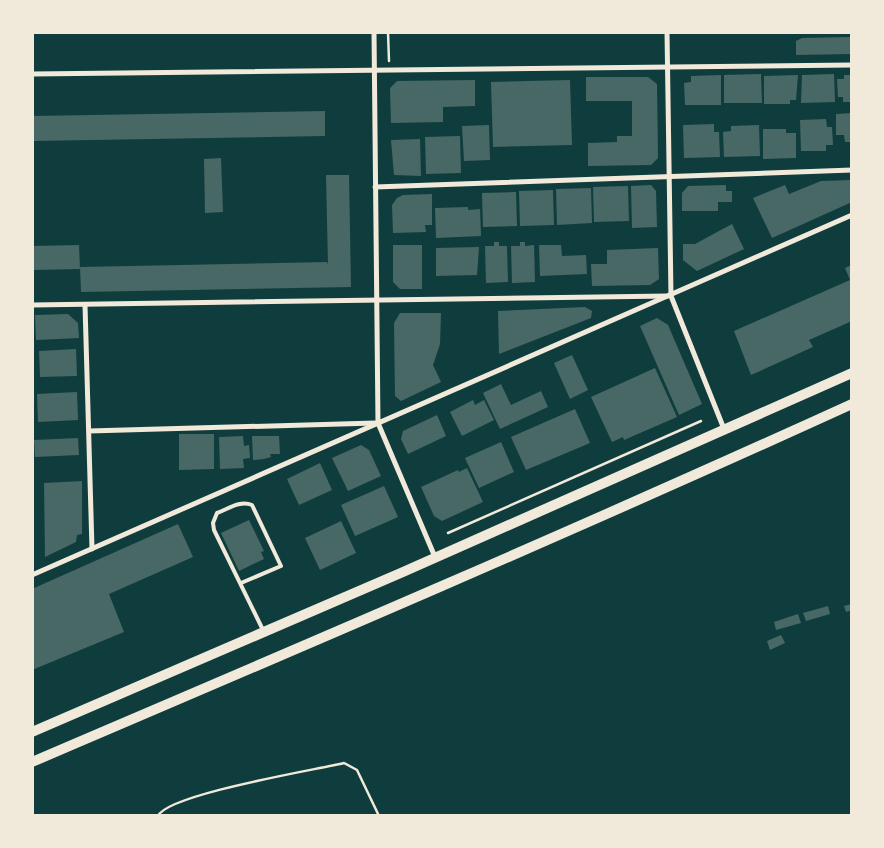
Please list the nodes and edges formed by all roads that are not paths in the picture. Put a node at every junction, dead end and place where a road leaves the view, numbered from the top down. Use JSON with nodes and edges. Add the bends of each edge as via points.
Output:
{"nodes":[{"id":1,"x":374,"y":32,"type":"edge"},
{"id":2,"x":667,"y":32,"type":"edge"},
{"id":3,"x":852,"y":65,"type":"edge"},
{"id":4,"x":667,"y":68,"type":"junction"},
{"id":5,"x":374,"y":71,"type":"junction"},
{"id":6,"x":32,"y":74,"type":"edge"},
{"id":7,"x":852,"y":170,"type":"edge"},
{"id":8,"x":668,"y":176,"type":"junction"},
{"id":9,"x":375,"y":187,"type":"junction"},
{"id":10,"x":852,"y":214,"type":"edge"},
{"id":11,"x":671,"y":296,"type":"junction"},
{"id":12,"x":378,"y":300,"type":"junction"},
{"id":13,"x":32,"y":305,"type":"edge"},
{"id":14,"x":85,"y":305,"type":"junction"},
{"id":15,"x":852,"y":373,"type":"edge"},
{"id":16,"x":852,"y":404,"type":"edge"},
{"id":17,"x":378,"y":423,"type":"junction"},
{"id":18,"x":724,"y":430,"type":"junction"},
{"id":19,"x":89,"y":431,"type":"junction"},
{"id":20,"x":92,"y":550,"type":"junction"},
{"id":21,"x":435,"y":557,"type":"junction"},
{"id":22,"x":32,"y":576,"type":"edge"},
{"id":23,"x":241,"y":584,"type":"junction"},
{"id":24,"x":264,"y":632,"type":"junction"},
{"id":25,"x":32,"y":732,"type":"edge"},
{"id":26,"x":32,"y":762,"type":"edge"}],
"edges":[{"from":1,"to":5,"type":"street"},
{"from":2,"to":4,"type":"street"},
{"from":3,"to":4,"type":"street"},
{"from":4,"to":5,"type":"street"},
{"from":4,"to":8,"type":"street"},
{"from":5,"to":6,"type":"street"},
{"from":5,"to":9,"type":"street"},
{"from":7,"to":8,"type":"street"},
{"from":8,"to":9,"type":"street"},
{"from":8,"to":11,"type":"street"},
{"from":9,"to":12,"type":"street"},
{"from":10,"to":11,"type":"street"},
{"from":11,"to":12,"type":"street"},
{"from":11,"to":17,"type":"street"},
{"from":11,"to":18,"type":"street"},
{"from":12,"to":14,"type":"street"},
{"from":12,"to":17,"type":"street"},
{"from":13,"to":14,"type":"street"},
{"from":14,"to":19,"type":"street"},
{"from":15,"to":18,"type":"main road"},
{"from":16,"to":26,"type":"main road","via":[[433,590]]},
{"from":17,"to":19,"type":"street"},
{"from":17,"to":20,"type":"street"},
{"from":17,"to":21,"type":"street"},
{"from":18,"to":21,"type":"main road"},
{"from":19,"to":20,"type":"street"},
{"from":20,"to":22,"type":"street"},
{"from":21,"to":24,"type":"main road"},
{"from":23,"to":23,"type":"lane","via":[[213,523],[217,513],[240,503],[252,505],[281,566]]},
{"from":23,"to":24,"type":"lane"},
{"from":24,"to":25,"type":"main road"}]}
